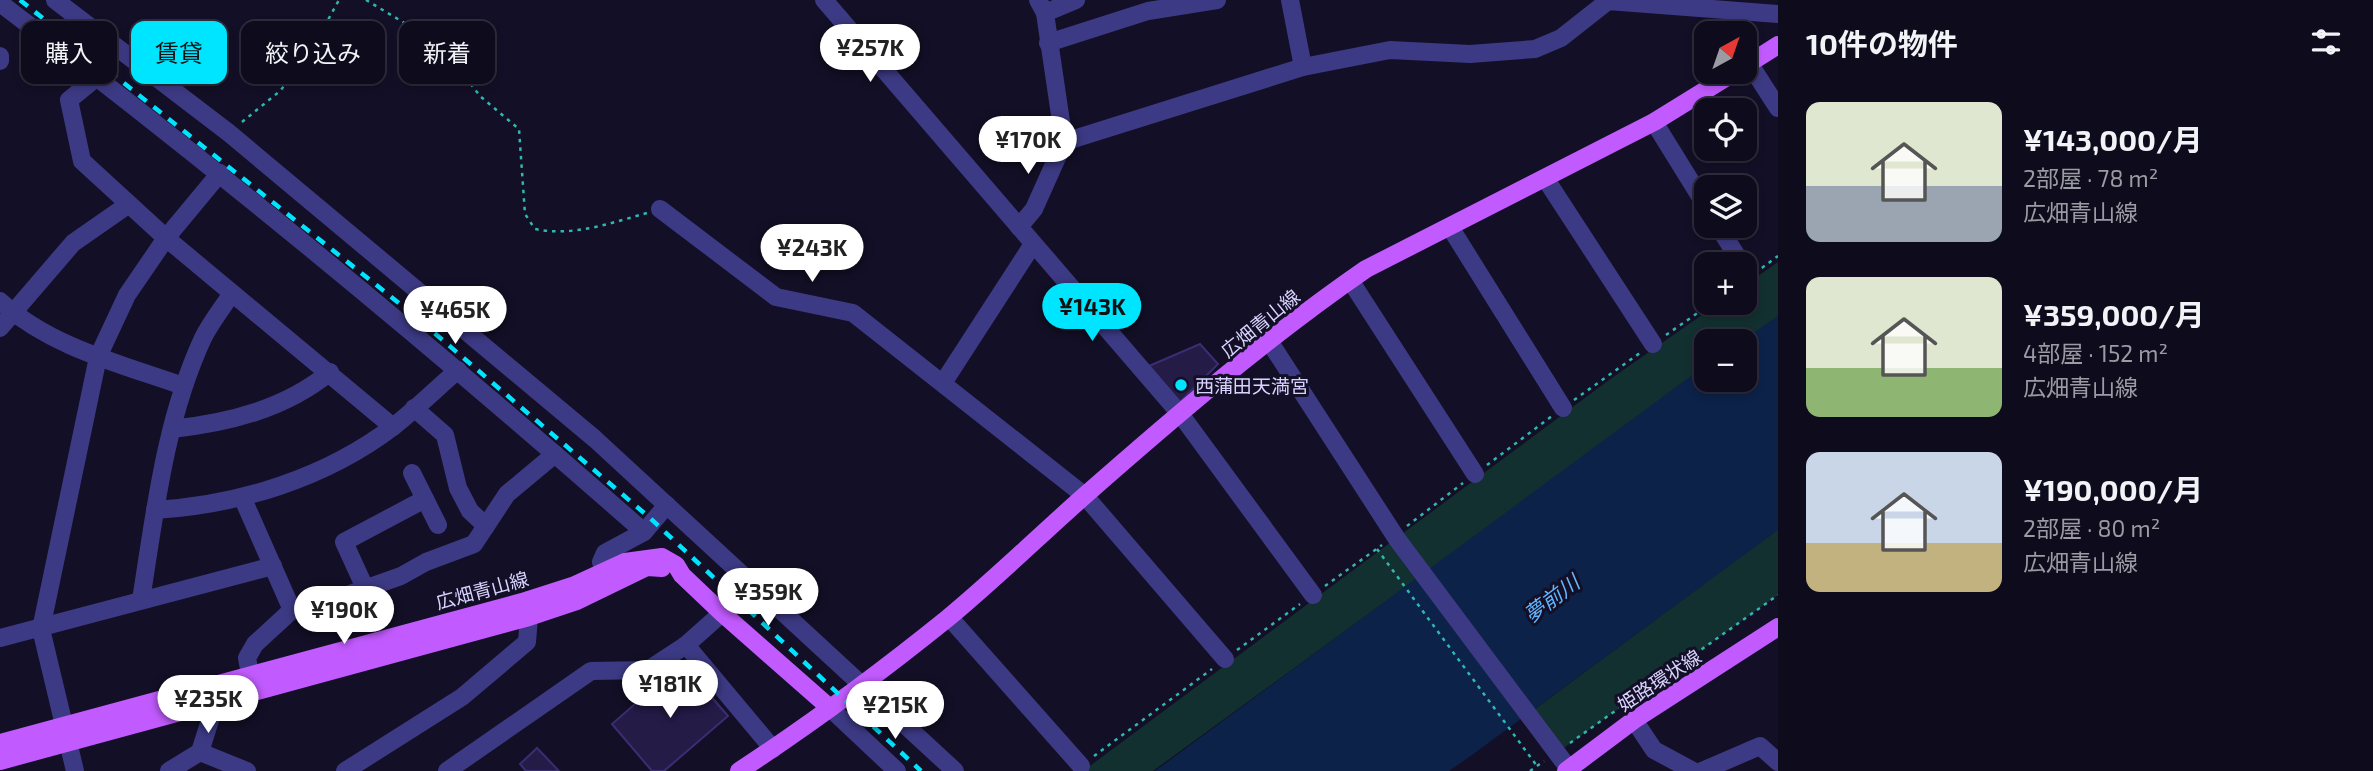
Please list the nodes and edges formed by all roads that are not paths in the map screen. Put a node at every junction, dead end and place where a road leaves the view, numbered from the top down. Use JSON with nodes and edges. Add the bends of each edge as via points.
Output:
{"nodes":[{"id":1,"x":55,"y":0,"type":"edge"},
{"id":2,"x":824,"y":0,"type":"edge"},
{"id":3,"x":1076,"y":0,"type":"edge"},
{"id":4,"x":1217,"y":0,"type":"edge"},
{"id":5,"x":1290,"y":0,"type":"edge"},
{"id":6,"x":1608,"y":0,"type":"edge"},
{"id":7,"x":0,"y":3,"type":"edge"},
{"id":8,"x":1041,"y":7,"type":"edge"},
{"id":9,"x":1778,"y":14,"type":"edge"},
{"id":10,"x":24,"y":21,"type":"edge"},
{"id":11,"x":1048,"y":44,"type":"junction"},
{"id":12,"x":1778,"y":45,"type":"edge"},
{"id":13,"x":0,"y":55,"type":"edge"},
{"id":14,"x":1757,"y":58,"type":"edge"},
{"id":15,"x":0,"y":61,"type":"edge"},
{"id":16,"x":1303,"y":67,"type":"junction"},
{"id":17,"x":1757,"y":83,"type":"edge"},
{"id":18,"x":88,"y":84,"type":"edge"},
{"id":19,"x":106,"y":84,"type":"edge"},
{"id":20,"x":1715,"y":84,"type":"edge"},
{"id":21,"x":1778,"y":108,"type":"edge"},
{"id":22,"x":1654,"y":121,"type":"junction"},
{"id":23,"x":1065,"y":142,"type":"junction"},
{"id":24,"x":220,"y":173,"type":"junction"},
{"id":25,"x":1545,"y":178,"type":"junction"},
{"id":26,"x":1694,"y":186,"type":"edge"},
{"id":27,"x":129,"y":204,"type":"junction"},
{"id":28,"x":660,"y":209,"type":"road end"},
{"id":29,"x":1019,"y":228,"type":"junction"},
{"id":30,"x":1450,"y":228,"type":"junction"},
{"id":31,"x":166,"y":238,"type":"junction"},
{"id":32,"x":1033,"y":244,"type":"junction"},
{"id":33,"x":1350,"y":280,"type":"junction"},
{"id":34,"x":232,"y":293,"type":"junction"},
{"id":35,"x":0,"y":301,"type":"edge"},
{"id":36,"x":14,"y":314,"type":"junction"},
{"id":37,"x":0,"y":328,"type":"edge"},
{"id":38,"x":1269,"y":341,"type":"junction"},
{"id":39,"x":1653,"y":344,"type":"dead end"},
{"id":40,"x":98,"y":357,"type":"junction"},
{"id":41,"x":458,"y":370,"type":"junction"},
{"id":42,"x":330,"y":372,"type":"junction"},
{"id":43,"x":943,"y":383,"type":"junction"},
{"id":44,"x":183,"y":386,"type":"junction"},
{"id":45,"x":414,"y":408,"type":"junction"},
{"id":46,"x":1563,"y":408,"type":"dead end"},
{"id":47,"x":1181,"y":415,"type":"junction"},
{"id":48,"x":393,"y":427,"type":"junction"},
{"id":49,"x":172,"y":429,"type":"junction"},
{"id":50,"x":555,"y":454,"type":"junction"},
{"id":51,"x":412,"y":473,"type":"dead end"},
{"id":52,"x":1475,"y":474,"type":"dead end"},
{"id":53,"x":1085,"y":496,"type":"junction"},
{"id":54,"x":243,"y":499,"type":"junction"},
{"id":55,"x":425,"y":499,"type":"junction"},
{"id":56,"x":667,"y":505,"type":"junction"},
{"id":57,"x":155,"y":510,"type":"junction"},
{"id":58,"x":438,"y":525,"type":"dead end"},
{"id":59,"x":486,"y":526,"type":"junction"},
{"id":60,"x":644,"y":532,"type":"junction"},
{"id":61,"x":273,"y":566,"type":"junction"},
{"id":62,"x":605,"y":570,"type":"junction"},
{"id":63,"x":682,"y":575,"type":"junction"},
{"id":64,"x":365,"y":588,"type":"junction"},
{"id":65,"x":1313,"y":595,"type":"dead end"},
{"id":66,"x":141,"y":600,"type":"junction"},
{"id":67,"x":292,"y":610,"type":"junction"},
{"id":68,"x":722,"y":613,"type":"junction"},
{"id":69,"x":529,"y":617,"type":"junction"},
{"id":70,"x":949,"y":617,"type":"junction"},
{"id":71,"x":1778,"y":627,"type":"edge"},
{"id":72,"x":41,"y":629,"type":"junction"},
{"id":73,"x":0,"y":638,"type":"edge"},
{"id":74,"x":686,"y":645,"type":"junction"},
{"id":75,"x":1225,"y":659,"type":"dead end"},
{"id":76,"x":250,"y":674,"type":"junction"},
{"id":77,"x":862,"y":684,"type":"junction"},
{"id":78,"x":206,"y":702,"type":"junction"},
{"id":79,"x":830,"y":708,"type":"junction"},
{"id":80,"x":1634,"y":720,"type":"junction"},
{"id":81,"x":65,"y":734,"type":"junction"},
{"id":82,"x":0,"y":743,"type":"edge"},
{"id":83,"x":773,"y":749,"type":"junction"},
{"id":84,"x":200,"y":752,"type":"junction"},
{"id":85,"x":0,"y":761,"type":"edge"},
{"id":86,"x":1778,"y":762,"type":"edge"},
{"id":87,"x":220,"y":765,"type":"edge"},
{"id":88,"x":1082,"y":766,"type":"dead end"},
{"id":89,"x":745,"y":769,"type":"edge"},
{"id":90,"x":1567,"y":770,"type":"edge"},
{"id":91,"x":75,"y":771,"type":"edge"},
{"id":92,"x":169,"y":771,"type":"edge"},
{"id":93,"x":247,"y":771,"type":"edge"},
{"id":94,"x":345,"y":771,"type":"edge"},
{"id":95,"x":447,"y":771,"type":"edge"},
{"id":96,"x":897,"y":771,"type":"edge"},
{"id":97,"x":954,"y":771,"type":"edge"},
{"id":98,"x":1693,"y":771,"type":"edge"},
{"id":99,"x":1702,"y":771,"type":"edge"}],
"edges":[{"from":1,"to":56,"type":"street","via":[[229,133],[595,439]]},
{"from":2,"to":29,"type":"street"},
{"from":3,"to":8,"type":"street"},
{"from":4,"to":11,"type":"street","via":[[1148,11]]},
{"from":5,"to":16,"type":"street"},
{"from":6,"to":9,"type":"street"},
{"from":6,"to":16,"type":"street","via":[[1562,38],[1535,49],[1470,54],[1390,50]]},
{"from":7,"to":10,"type":"street"},
{"from":8,"to":11,"type":"street"},
{"from":11,"to":23,"type":"street"},
{"from":12,"to":14,"type":"main road","name":"広畑青山線"},
{"from":13,"to":15,"type":"street"},
{"from":16,"to":23,"type":"street"},
{"from":17,"to":21,"type":"street"},
{"from":18,"to":27,"type":"street","via":[[69,100],[82,161]]},
{"from":19,"to":24,"type":"street"},
{"from":20,"to":22,"type":"main road","name":"広畑青山線"},
{"from":22,"to":25,"type":"main road","name":"広畑青山線"},
{"from":22,"to":26,"type":"street"},
{"from":23,"to":29,"type":"street","via":[[1034,209]]},
{"from":24,"to":31,"type":"street"},
{"from":24,"to":41,"type":"street"},
{"from":25,"to":30,"type":"main road","name":"広畑青山線"},
{"from":25,"to":39,"type":"street"},
{"from":27,"to":31,"type":"street"},
{"from":27,"to":36,"type":"street","via":[[73,243]]},
{"from":28,"to":43,"type":"street","via":[[776,297],[853,313]]},
{"from":29,"to":32,"type":"street"},
{"from":30,"to":33,"type":"main road","name":"広畑青山線"},
{"from":30,"to":46,"type":"street"},
{"from":31,"to":34,"type":"street"},
{"from":31,"to":40,"type":"street","via":[[127,295]]},
{"from":32,"to":43,"type":"street"},
{"from":32,"to":47,"type":"street"},
{"from":33,"to":38,"type":"main road","name":"広畑青山線"},
{"from":33,"to":52,"type":"street"},
{"from":34,"to":42,"type":"street"},
{"from":34,"to":44,"type":"street","via":[[204,336]]},
{"from":35,"to":36,"type":"street"},
{"from":36,"to":37,"type":"street"},
{"from":36,"to":40,"type":"street"},
{"from":38,"to":47,"type":"main road","name":"広畑青山線"},
{"from":38,"to":90,"type":"street","via":[[1397,539]]},
{"from":40,"to":44,"type":"street"},
{"from":40,"to":72,"type":"street"},
{"from":41,"to":45,"type":"street"},
{"from":41,"to":50,"type":"street"},
{"from":42,"to":48,"type":"street"},
{"from":42,"to":49,"type":"street","via":[[309,389],[277,404],[215,425]]},
{"from":43,"to":53,"type":"street"},
{"from":44,"to":49,"type":"street"},
{"from":45,"to":48,"type":"street"},
{"from":45,"to":59,"type":"street","via":[[445,435],[458,488],[470,511]]},
{"from":47,"to":53,"type":"main road","name":"広畑青山線"},
{"from":47,"to":65,"type":"street"},
{"from":48,"to":54,"type":"street","via":[[329,466]]},
{"from":49,"to":57,"type":"street"},
{"from":50,"to":59,"type":"street","via":[[507,494]]},
{"from":50,"to":60,"type":"street"},
{"from":51,"to":55,"type":"street"},
{"from":53,"to":70,"type":"main road","name":"広畑青山線"},
{"from":53,"to":75,"type":"street"},
{"from":54,"to":57,"type":"street"},
{"from":54,"to":61,"type":"street"},
{"from":55,"to":58,"type":"street"},
{"from":55,"to":64,"type":"street","via":[[344,542]]},
{"from":56,"to":60,"type":"street"},
{"from":56,"to":77,"type":"street"},
{"from":57,"to":66,"type":"street"},
{"from":59,"to":64,"type":"street","via":[[474,544]]},
{"from":60,"to":62,"type":"street","via":[[606,553],[601,562]]},
{"from":61,"to":66,"type":"street"},
{"from":61,"to":67,"type":"street"},
{"from":62,"to":63,"type":"main road","name":"広畑青山線","via":[[645,557],[662,557]]},
{"from":62,"to":76,"type":"main road","name":"広畑青山線","via":[[522,602]]},
{"from":63,"to":68,"type":"main road","name":"広畑青山線"},
{"from":63,"to":69,"type":"main road","name":"広畑青山線","via":[[647,567],[577,601]]},
{"from":64,"to":67,"type":"street"},
{"from":66,"to":72,"type":"street"},
{"from":67,"to":76,"type":"street","via":[[255,644],[247,658]]},
{"from":68,"to":74,"type":"street"},
{"from":68,"to":79,"type":"main road","name":"広畑青山線"},
{"from":69,"to":78,"type":"main road","name":"広畑青山線"},
{"from":69,"to":94,"type":"street","via":[[527,642],[462,697]]},
{"from":70,"to":77,"type":"main road","name":"広畑青山線"},
{"from":70,"to":88,"type":"street"},
{"from":71,"to":80,"type":"main road","name":"姫路環状線"},
{"from":72,"to":73,"type":"street"},
{"from":72,"to":81,"type":"street"},
{"from":74,"to":83,"type":"street"},
{"from":74,"to":95,"type":"street","via":[[648,670],[591,671]]},
{"from":76,"to":81,"type":"main road","name":"広畑青山線"},
{"from":77,"to":79,"type":"main road","name":"広畑青山線"},
{"from":77,"to":97,"type":"street"},
{"from":78,"to":81,"type":"main road","name":"広畑青山線"},
{"from":78,"to":84,"type":"street","via":[[211,717]]},
{"from":79,"to":83,"type":"main road","name":"広畑青山線"},
{"from":79,"to":96,"type":"street"},
{"from":80,"to":90,"type":"main road","name":"姫路環状線"},
{"from":80,"to":98,"type":"street","via":[[1654,750]]},
{"from":81,"to":82,"type":"main road","name":"広畑青山線"},
{"from":81,"to":85,"type":"main road","name":"広畑青山線"},
{"from":81,"to":91,"type":"street"},
{"from":83,"to":89,"type":"main road","name":"広畑青山線"},
{"from":84,"to":87,"type":"street"},
{"from":84,"to":92,"type":"street"},
{"from":86,"to":99,"type":"street","via":[[1760,746]]},
{"from":87,"to":93,"type":"street"}]}
